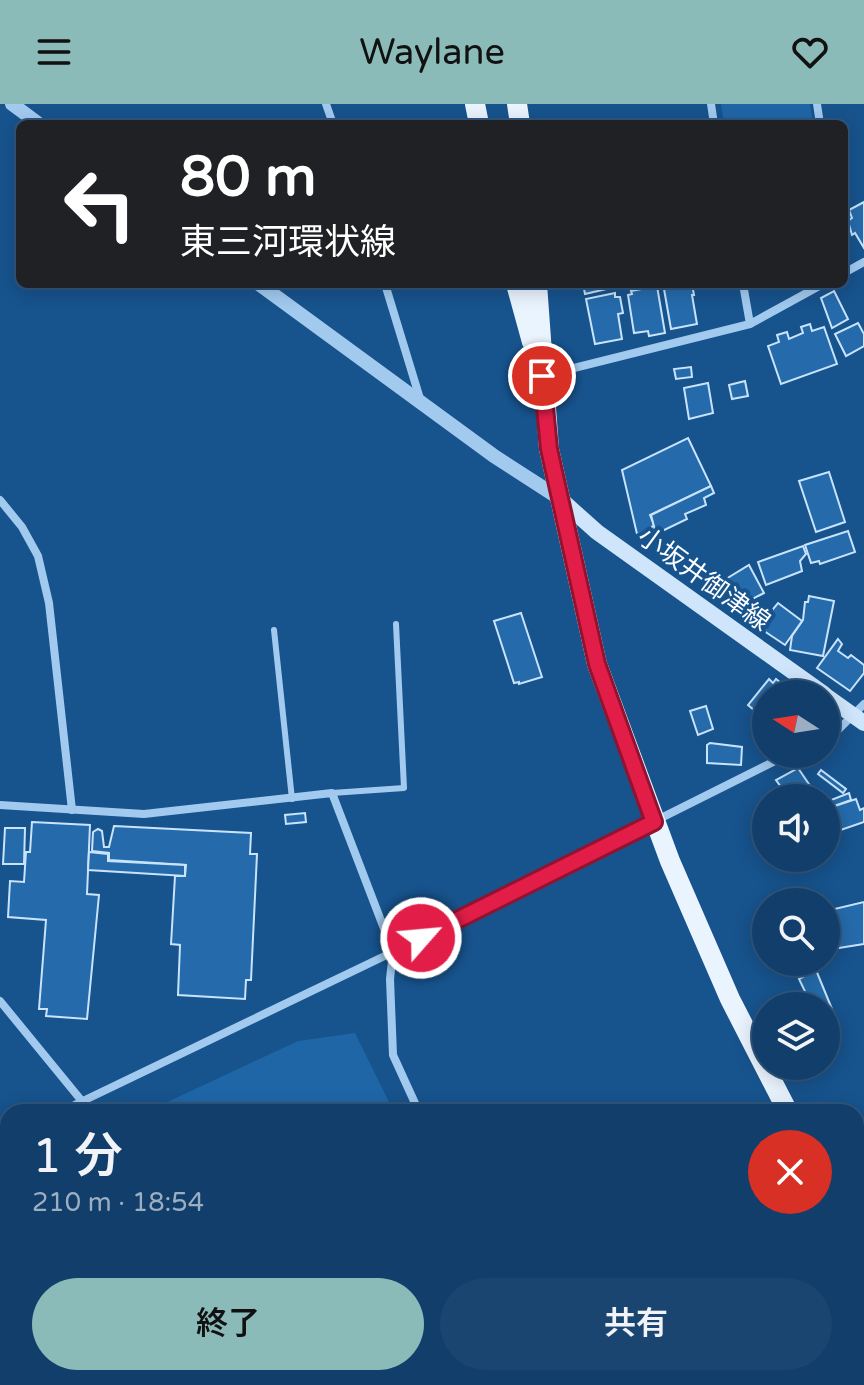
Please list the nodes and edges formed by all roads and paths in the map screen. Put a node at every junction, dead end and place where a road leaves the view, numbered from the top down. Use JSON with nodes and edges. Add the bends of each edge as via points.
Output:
{"nodes":[{"id":1,"x":12,"y":104,"type":"edge"},
{"id":2,"x":34,"y":120,"type":"edge"},
{"id":3,"x":264,"y":288,"type":"edge"},
{"id":4,"x":386,"y":288,"type":"edge"},
{"id":5,"x":517,"y":288,"type":"edge"},
{"id":6,"x":537,"y":288,"type":"edge"},
{"id":7,"x":744,"y":288,"type":"edge"},
{"id":8,"x":816,"y":288,"type":"edge"},
{"id":9,"x":750,"y":324,"type":"junction"},
{"id":10,"x":542,"y":376,"type":"junction"},
{"id":11,"x":421,"y":402,"type":"junction"},
{"id":12,"x":559,"y":498,"type":"junction"},
{"id":13,"x":0,"y":500,"type":"edge"},
{"id":14,"x":396,"y":624,"type":"dead end"},
{"id":15,"x":274,"y":630,"type":"dead end"},
{"id":16,"x":804,"y":680,"type":"edge"},
{"id":17,"x":840,"y":703,"type":"edge"},
{"id":18,"x":860,"y":714,"type":"edge"},
{"id":19,"x":840,"y":728,"type":"edge"},
{"id":20,"x":761,"y":768,"type":"edge"},
{"id":21,"x":332,"y":793,"type":"junction"},
{"id":22,"x":292,"y":799,"type":"junction"},
{"id":23,"x":0,"y":805,"type":"edge"},
{"id":24,"x":72,"y":810,"type":"junction"},
{"id":25,"x":654,"y":822,"type":"junction"},
{"id":26,"x":393,"y":952,"type":"junction"},
{"id":27,"x":0,"y":1001,"type":"edge"},
{"id":28,"x":81,"y":1100,"type":"junction"},
{"id":29,"x":74,"y":1104,"type":"edge"},
{"id":30,"x":415,"y":1104,"type":"edge"},
{"id":31,"x":784,"y":1104,"type":"edge"}],
"edges":[{"from":1,"to":2,"type":"street"},
{"from":3,"to":11,"type":"street"},
{"from":4,"to":11,"type":"street"},
{"from":5,"to":10,"type":"main road"},
{"from":6,"to":10,"type":"main road"},
{"from":7,"to":9,"type":"street"},
{"from":8,"to":9,"type":"street"},
{"from":9,"to":10,"type":"street"},
{"from":10,"to":12,"type":"main road"},
{"from":11,"to":12,"type":"street"},
{"from":12,"to":16,"type":"main road","name":"小坂井御津線","via":[[597,532]]},
{"from":12,"to":25,"type":"main road","via":[[597,664]]},
{"from":13,"to":24,"type":"street","via":[[38,556],[49,603]]},
{"from":14,"to":21,"type":"lane","via":[[404,788]]},
{"from":15,"to":22,"type":"lane"},
{"from":17,"to":18,"type":"main road","name":"小坂井御津線"},
{"from":18,"to":19,"type":"street"},
{"from":20,"to":25,"type":"street"},
{"from":21,"to":22,"type":"street"},
{"from":21,"to":26,"type":"street"},
{"from":22,"to":24,"type":"street","via":[[144,814]]},
{"from":23,"to":24,"type":"street"},
{"from":25,"to":26,"type":"street"},
{"from":25,"to":31,"type":"main road","via":[[730,999]]},
{"from":26,"to":28,"type":"street"},
{"from":26,"to":30,"type":"street","via":[[393,1055]]},
{"from":27,"to":28,"type":"street"},
{"from":28,"to":29,"type":"street"}]}
